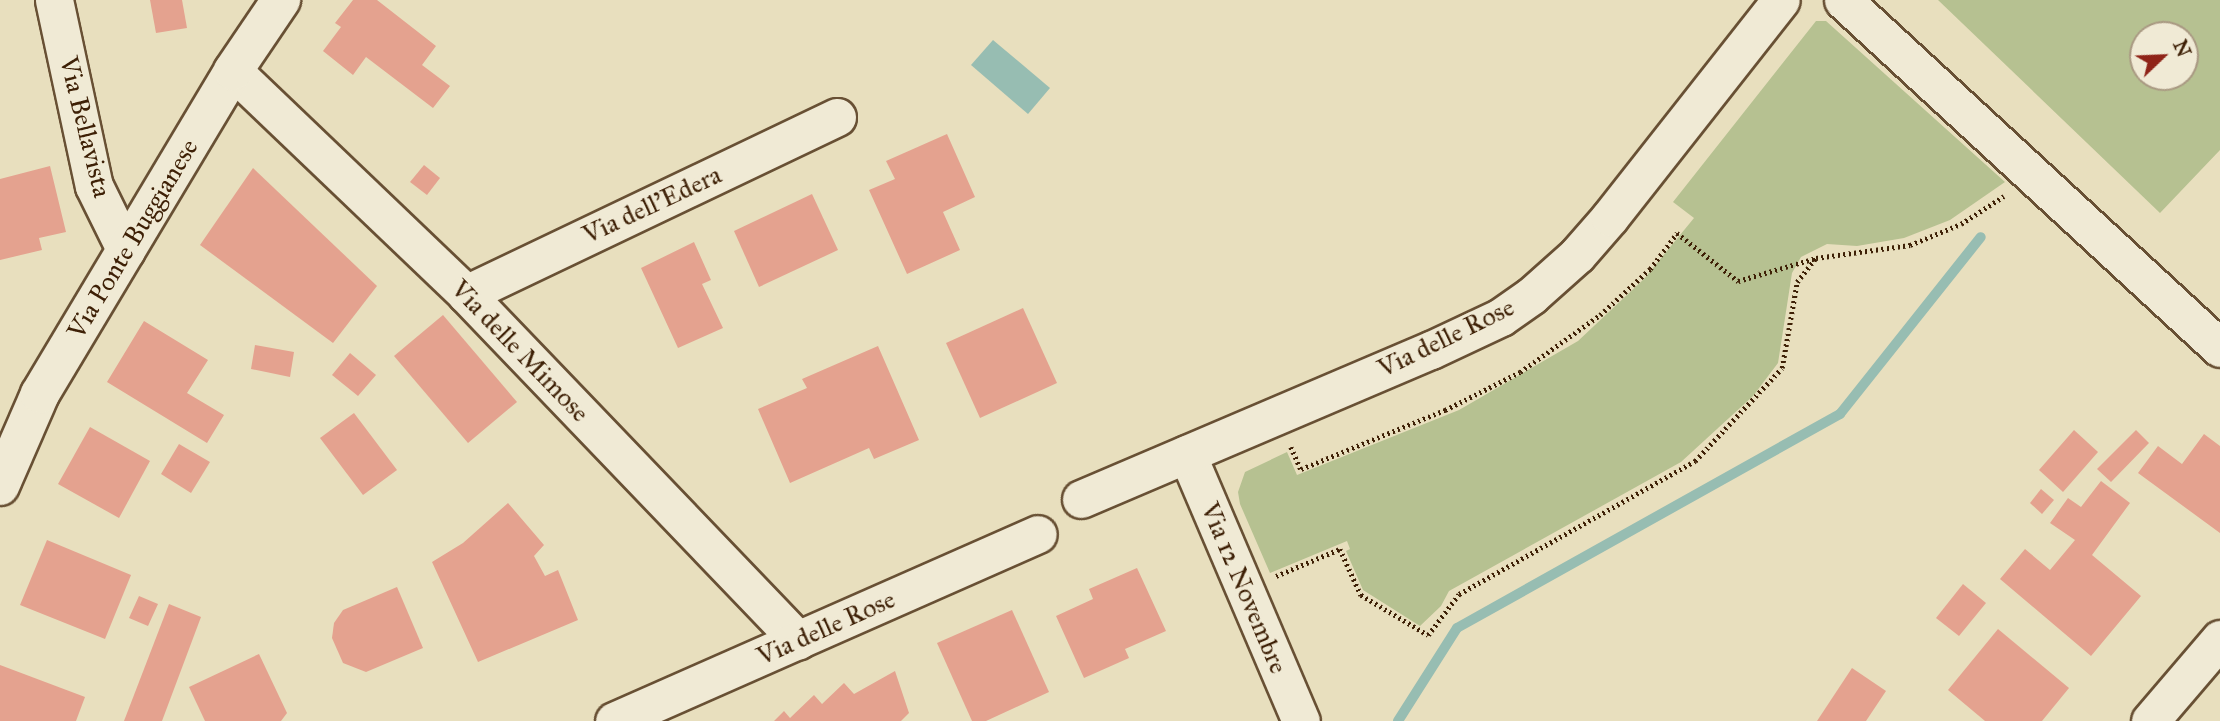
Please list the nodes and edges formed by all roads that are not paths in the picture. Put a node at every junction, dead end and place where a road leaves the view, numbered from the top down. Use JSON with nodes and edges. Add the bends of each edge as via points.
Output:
{"nodes":[{"id":1,"x":54,"y":0,"type":"edge"},
{"id":2,"x":281,"y":0,"type":"edge"},
{"id":3,"x":1781,"y":0,"type":"edge"},
{"id":4,"x":1843,"y":0,"type":"edge"},
{"id":5,"x":233,"y":71,"type":"junction"},
{"id":6,"x":837,"y":117,"type":"dead end"},
{"id":7,"x":126,"y":251,"type":"junction"},
{"id":8,"x":466,"y":294,"type":"junction"},
{"id":9,"x":2220,"y":348,"type":"edge"},
{"id":10,"x":1186,"y":454,"type":"junction"},
{"id":11,"x":0,"y":486,"type":"edge"},
{"id":12,"x":1081,"y":499,"type":"dead end"},
{"id":13,"x":1038,"y":534,"type":"dead end"},
{"id":14,"x":2220,"y":639,"type":"edge"},
{"id":15,"x":798,"y":640,"type":"junction"},
{"id":16,"x":614,"y":721,"type":"edge"},
{"id":17,"x":1301,"y":721,"type":"edge"},
{"id":18,"x":2150,"y":721,"type":"edge"}],
"edges":[{"from":1,"to":7,"type":"street","name":"Via Bellavista","via":[[94,186]]},
{"from":2,"to":5,"type":"main road","name":"Via Ponte Buggianese"},
{"from":3,"to":10,"type":"street","name":"Via delle Rose","via":[[1610,217],[1577,255],[1531,296],[1466,335]]},
{"from":4,"to":9,"type":"street"},
{"from":5,"to":7,"type":"main road","name":"Via Ponte Buggianese"},
{"from":5,"to":8,"type":"street","name":"Via delle Mimose"},
{"from":6,"to":8,"type":"street","name":"Via dell'Edera"},
{"from":7,"to":11,"type":"main road","name":"Via Ponte Buggianese","via":[[40,394]]},
{"from":8,"to":15,"type":"street","name":"Via delle Mimose"},
{"from":10,"to":12,"type":"street","name":"Via delle Rose"},
{"from":10,"to":17,"type":"street","name":"Via 12 Novembre"},
{"from":13,"to":15,"type":"street","name":"Via delle Rose"},
{"from":14,"to":18,"type":"street"},
{"from":15,"to":16,"type":"street","name":"Via delle Rose"}]}
